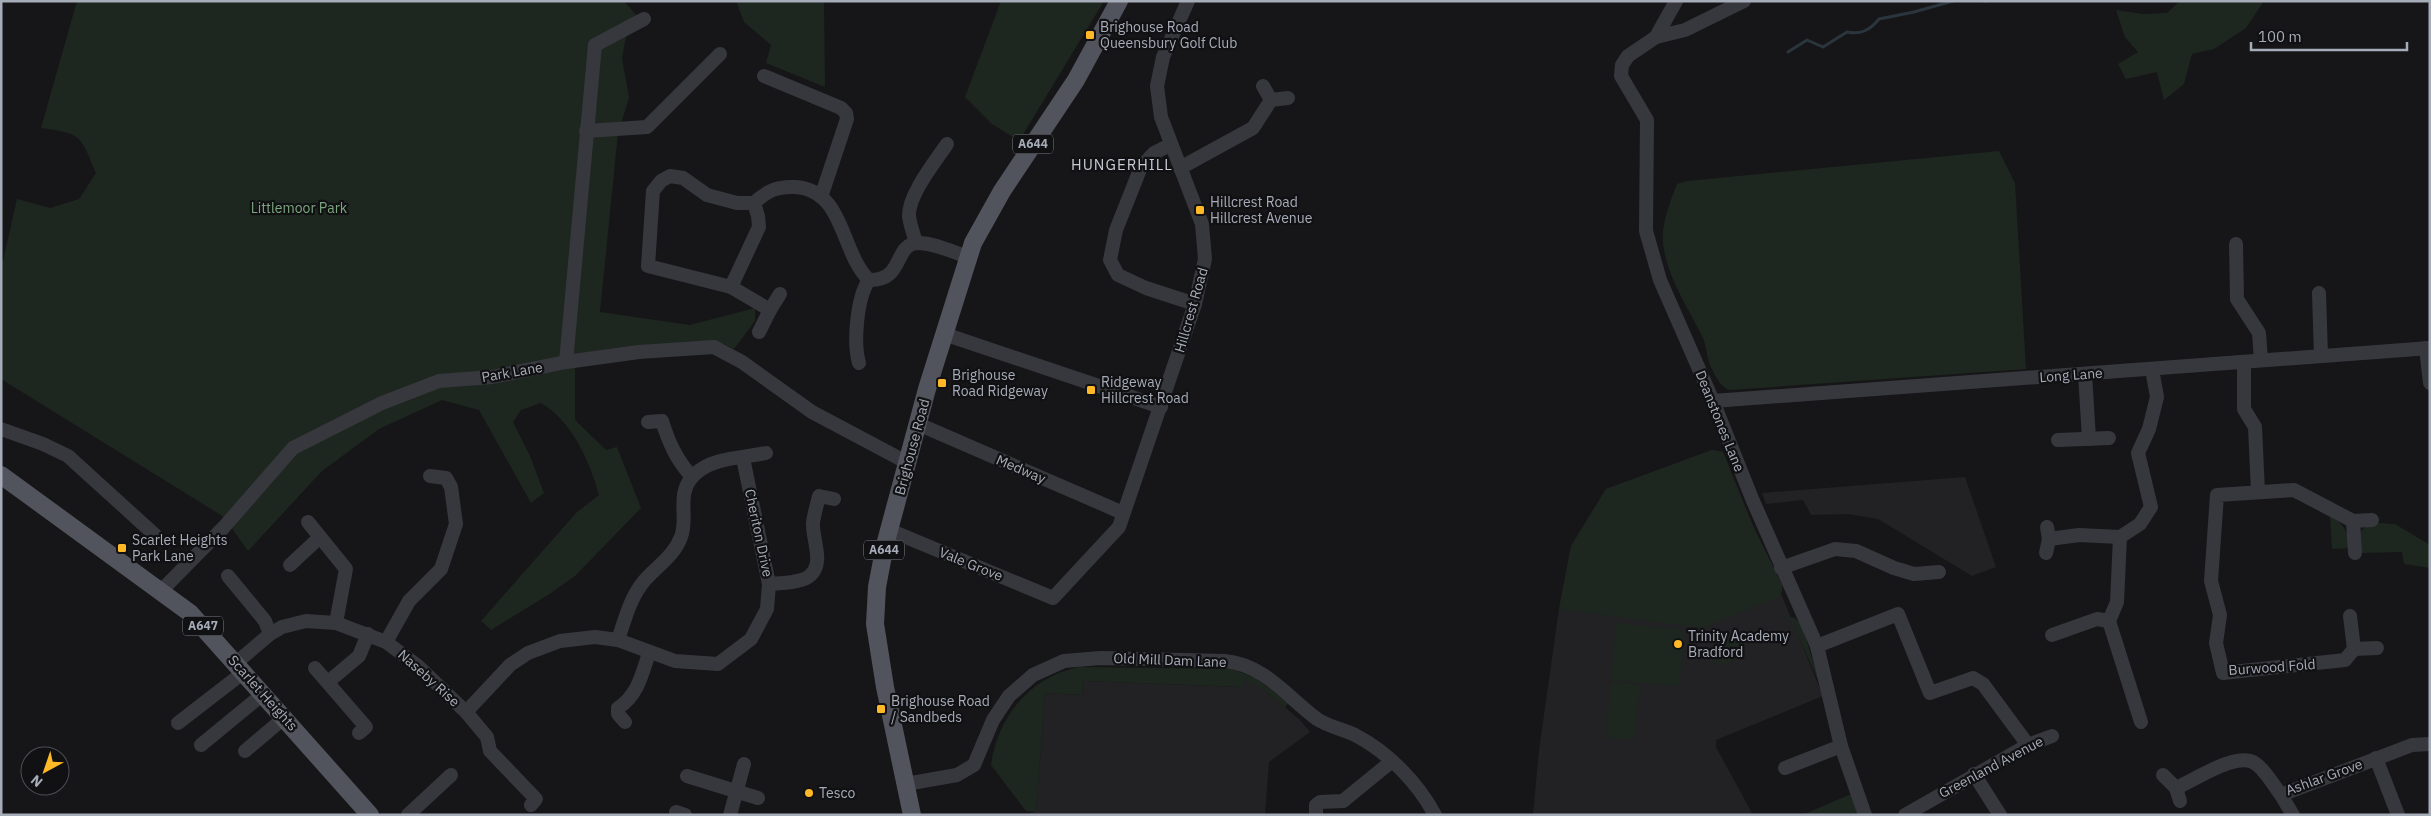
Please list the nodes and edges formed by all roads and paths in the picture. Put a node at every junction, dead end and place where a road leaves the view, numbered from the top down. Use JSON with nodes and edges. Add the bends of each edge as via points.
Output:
{"nodes":[{"id":1,"x":1119,"y":1,"type":"edge"},
{"id":2,"x":1188,"y":1,"type":"edge"},
{"id":3,"x":1676,"y":1,"type":"edge"},
{"id":4,"x":1744,"y":1,"type":"edge"},
{"id":5,"x":644,"y":19,"type":"dead end"},
{"id":6,"x":1656,"y":37,"type":"junction"},
{"id":7,"x":720,"y":54,"type":"dead end"},
{"id":8,"x":764,"y":76,"type":"dead end"},
{"id":9,"x":1263,"y":86,"type":"dead end"},
{"id":10,"x":1288,"y":98,"type":"dead end"},
{"id":11,"x":1271,"y":100,"type":"junction"},
{"id":12,"x":586,"y":131,"type":"junction"},
{"id":13,"x":947,"y":144,"type":"dead end"},
{"id":14,"x":1170,"y":145,"type":"junction"},
{"id":15,"x":1180,"y":168,"type":"junction"},
{"id":16,"x":821,"y":197,"type":"junction"},
{"id":17,"x":754,"y":203,"type":"junction"},
{"id":18,"x":916,"y":243,"type":"junction"},
{"id":19,"x":2236,"y":244,"type":"dead end"},
{"id":20,"x":968,"y":257,"type":"junction"},
{"id":21,"x":869,"y":280,"type":"junction"},
{"id":22,"x":731,"y":286,"type":"junction"},
{"id":23,"x":2319,"y":293,"type":"dead end"},
{"id":24,"x":780,"y":294,"type":"dead end"},
{"id":25,"x":1195,"y":304,"type":"junction"},
{"id":26,"x":770,"y":310,"type":"junction"},
{"id":27,"x":759,"y":332,"type":"dead end"},
{"id":28,"x":944,"y":334,"type":"junction"},
{"id":29,"x":2428,"y":348,"type":"edge"},
{"id":30,"x":2321,"y":356,"type":"junction"},
{"id":31,"x":855,"y":357,"type":"dead end"},
{"id":32,"x":2261,"y":360,"type":"junction"},
{"id":33,"x":566,"y":362,"type":"junction"},
{"id":34,"x":2244,"y":362,"type":"junction"},
{"id":35,"x":2152,"y":369,"type":"junction"},
{"id":36,"x":2084,"y":374,"type":"junction"},
{"id":37,"x":2430,"y":383,"type":"edge"},
{"id":38,"x":1713,"y":401,"type":"junction"},
{"id":39,"x":1161,"y":407,"type":"junction"},
{"id":40,"x":648,"y":422,"type":"dead end"},
{"id":41,"x":918,"y":424,"type":"junction"},
{"id":42,"x":1,"y":429,"type":"edge"},
{"id":43,"x":2109,"y":438,"type":"dead end"},
{"id":44,"x":2088,"y":439,"type":"junction"},
{"id":45,"x":2058,"y":440,"type":"dead end"},
{"id":46,"x":766,"y":453,"type":"dead end"},
{"id":47,"x":743,"y":458,"type":"junction"},
{"id":48,"x":908,"y":463,"type":"junction"},
{"id":49,"x":1,"y":475,"type":"edge"},
{"id":50,"x":430,"y":476,"type":"dead end"},
{"id":51,"x":692,"y":476,"type":"junction"},
{"id":52,"x":2258,"y":492,"type":"junction"},
{"id":53,"x":834,"y":499,"type":"dead end"},
{"id":54,"x":1124,"y":513,"type":"junction"},
{"id":55,"x":2372,"y":520,"type":"dead end"},
{"id":56,"x":2353,"y":521,"type":"junction"},
{"id":57,"x":308,"y":522,"type":"dead end"},
{"id":58,"x":889,"y":530,"type":"junction"},
{"id":59,"x":155,"y":535,"type":"dead end"},
{"id":60,"x":320,"y":537,"type":"junction"},
{"id":61,"x":2120,"y":537,"type":"junction"},
{"id":62,"x":2046,"y":553,"type":"dead end"},
{"id":63,"x":2356,"y":553,"type":"dead end"},
{"id":64,"x":290,"y":565,"type":"dead end"},
{"id":65,"x":1781,"y":568,"type":"junction"},
{"id":66,"x":1939,"y":572,"type":"dead end"},
{"id":67,"x":228,"y":576,"type":"dead end"},
{"id":68,"x":770,"y":584,"type":"junction"},
{"id":69,"x":160,"y":591,"type":"junction"},
{"id":70,"x":1053,"y":598,"type":"joint"},
{"id":71,"x":2350,"y":616,"type":"dead end"},
{"id":72,"x":2108,"y":621,"type":"junction"},
{"id":73,"x":336,"y":624,"type":"junction"},
{"id":74,"x":270,"y":634,"type":"junction"},
{"id":75,"x":368,"y":634,"type":"junction"},
{"id":76,"x":2052,"y":635,"type":"dead end"},
{"id":77,"x":618,"y":640,"type":"junction"},
{"id":78,"x":386,"y":642,"type":"junction"},
{"id":79,"x":1817,"y":646,"type":"junction"},
{"id":80,"x":2354,"y":648,"type":"junction"},
{"id":81,"x":2377,"y":648,"type":"dead end"},
{"id":82,"x":649,"y":653,"type":"junction"},
{"id":83,"x":240,"y":668,"type":"junction"},
{"id":84,"x":316,"y":668,"type":"dead end"},
{"id":85,"x":328,"y":682,"type":"junction"},
{"id":86,"x":263,"y":694,"type":"junction"},
{"id":87,"x":466,"y":712,"type":"junction"},
{"id":88,"x":284,"y":718,"type":"junction"},
{"id":89,"x":625,"y":722,"type":"dead end"},
{"id":90,"x":2141,"y":722,"type":"dead end"},
{"id":91,"x":178,"y":723,"type":"dead end"},
{"id":92,"x":359,"y":733,"type":"dead end"},
{"id":93,"x":2052,"y":736,"type":"dead end"},
{"id":94,"x":2430,"y":744,"type":"edge"},
{"id":95,"x":201,"y":745,"type":"dead end"},
{"id":96,"x":2028,"y":745,"type":"junction"},
{"id":97,"x":1841,"y":746,"type":"junction"},
{"id":98,"x":245,"y":751,"type":"dead end"},
{"id":99,"x":2376,"y":758,"type":"junction"},
{"id":100,"x":1392,"y":761,"type":"junction"},
{"id":101,"x":744,"y":764,"type":"dead end"},
{"id":102,"x":1786,"y":768,"type":"dead end"},
{"id":103,"x":1974,"y":774,"type":"junction"},
{"id":104,"x":451,"y":775,"type":"dead end"},
{"id":105,"x":2163,"y":775,"type":"dead end"},
{"id":106,"x":687,"y":776,"type":"dead end"},
{"id":107,"x":906,"y":784,"type":"junction"},
{"id":108,"x":736,"y":791,"type":"junction"},
{"id":109,"x":2282,"y":795,"type":"junction"},
{"id":110,"x":758,"y":798,"type":"dead end"},
{"id":111,"x":536,"y":799,"type":"dead end"},
{"id":112,"x":370,"y":815,"type":"edge"},
{"id":113,"x":408,"y":815,"type":"edge"},
{"id":114,"x":730,"y":815,"type":"edge"},
{"id":115,"x":912,"y":815,"type":"edge"},
{"id":116,"x":1316,"y":815,"type":"edge"},
{"id":117,"x":1436,"y":815,"type":"edge"},
{"id":118,"x":1865,"y":815,"type":"edge"},
{"id":119,"x":1905,"y":815,"type":"edge"},
{"id":120,"x":2000,"y":815,"type":"edge"},
{"id":121,"x":2293,"y":815,"type":"edge"},
{"id":122,"x":2398,"y":815,"type":"edge"}],
"edges":[{"from":1,"to":20,"type":"main road","name":"Brighouse Road","number":"A644","via":[[1076,80],[1002,191]]},
{"from":2,"to":14,"type":"street","name":"Hillcrest Road","via":[[1163,57],[1157,86],[1161,117]]},
{"from":3,"to":6,"type":"street"},
{"from":4,"to":6,"type":"street","via":[[1685,30]]},
{"from":5,"to":12,"type":"street","via":[[594,45]]},
{"from":6,"to":38,"type":"street","name":"Deanstones Lane","via":[[1628,56],[1622,65],[1621,76],[1647,120],[1646,231],[1660,280]]},
{"from":7,"to":12,"type":"street","via":[[647,128]]},
{"from":8,"to":16,"type":"street","via":[[841,108],[846,114]]},
{"from":9,"to":11,"type":"street"},
{"from":10,"to":11,"type":"street"},
{"from":11,"to":15,"type":"street","via":[[1252,128]]},
{"from":12,"to":33,"type":"street"},
{"from":13,"to":18,"type":"street","via":[[910,206],[909,216]]},
{"from":14,"to":15,"type":"street","name":"Hillcrest Road"},
{"from":14,"to":25,"type":"street","via":[[1154,153],[1141,167],[1116,230],[1110,260],[1118,275]]},
{"from":15,"to":25,"type":"street","name":"Hillcrest Road","via":[[1203,232],[1205,259]]},
{"from":16,"to":17,"type":"street","via":[[813,189],[778,186]]},
{"from":16,"to":21,"type":"street","via":[[843,229],[861,272]]},
{"from":17,"to":22,"type":"street","via":[[759,227]]},
{"from":17,"to":22,"type":"street","via":[[737,203],[707,195],[683,178],[670,176],[652,192],[648,266]]},
{"from":18,"to":20,"type":"street"},
{"from":18,"to":21,"type":"street","via":[[907,248],[891,274],[882,280]]},
{"from":19,"to":32,"type":"street","via":[[2237,299],[2259,333]]},
{"from":20,"to":28,"type":"main road","name":"Brighouse Road","number":"A644"},
{"from":21,"to":31,"type":"street","via":[[863,288]]},
{"from":22,"to":26,"type":"street"},
{"from":23,"to":30,"type":"street"},
{"from":24,"to":26,"type":"street"},
{"from":25,"to":39,"type":"street","name":"Hillcrest Road"},
{"from":26,"to":27,"type":"street"},
{"from":28,"to":39,"type":"street"},
{"from":28,"to":41,"type":"main road","name":"Brighouse Road","number":"A644"},
{"from":29,"to":30,"type":"street","name":"Long Lane"},
{"from":29,"to":37,"type":"street"},
{"from":30,"to":32,"type":"street","name":"Long Lane"},
{"from":32,"to":34,"type":"street","name":"Long Lane"},
{"from":33,"to":48,"type":"street","name":"Park Lane","via":[[639,352],[714,347],[742,362],[812,412]]},
{"from":33,"to":69,"type":"street","name":"Park Lane","via":[[492,377],[439,381],[382,403],[293,448],[224,527]]},
{"from":34,"to":35,"type":"street","name":"Long Lane"},
{"from":34,"to":52,"type":"street","via":[[2244,409],[2256,427]]},
{"from":35,"to":36,"type":"street","name":"Long Lane"},
{"from":35,"to":61,"type":"street","via":[[2157,397],[2149,430],[2138,453],[2151,507],[2140,524]]},
{"from":36,"to":38,"type":"street","name":"Long Lane"},
{"from":36,"to":44,"type":"street"},
{"from":38,"to":65,"type":"street","name":"Deanstones Lane"},
{"from":39,"to":54,"type":"street","name":"Hillcrest Road"},
{"from":40,"to":51,"type":"street","via":[[662,420],[671,448]]},
{"from":41,"to":48,"type":"main road","name":"Brighouse Road","number":"A644"},
{"from":41,"to":54,"type":"street","name":"Medway"},
{"from":42,"to":59,"type":"street","via":[[68,456]]},
{"from":43,"to":44,"type":"street"},
{"from":44,"to":45,"type":"street"},
{"from":46,"to":47,"type":"street"},
{"from":47,"to":51,"type":"street","via":[[712,463]]},
{"from":47,"to":68,"type":"street","name":"Cheriton Drive"},
{"from":48,"to":58,"type":"main road","name":"Brighouse Road","number":"A644"},
{"from":49,"to":69,"type":"main road","name":"Scarlet Heights","number":"A647"},
{"from":50,"to":78,"type":"street","via":[[446,478],[451,487],[456,524],[442,569],[409,601]]},
{"from":51,"to":77,"type":"street","via":[[684,492],[682,536],[676,548],[636,592]]},
{"from":52,"to":56,"type":"street","name":"Burwood Fold","via":[[2294,490]]},
{"from":52,"to":80,"type":"street","name":"Burwood Fold","via":[[2217,495],[2212,581],[2220,615],[2216,644],[2223,673],[2345,660]]},
{"from":53,"to":68,"type":"street","via":[[819,496],[814,522],[818,556],[816,569],[807,578]]},
{"from":54,"to":70,"type":"street","name":"Hillcrest Road","via":[[1119,526]]},
{"from":55,"to":56,"type":"street"},
{"from":56,"to":63,"type":"street"},
{"from":57,"to":60,"type":"street"},
{"from":58,"to":70,"type":"street","name":"Vale Grove"},
{"from":58,"to":107,"type":"main road","name":"Brighouse Road","number":"A644","via":[[877,587],[875,624]]},
{"from":60,"to":64,"type":"street"},
{"from":60,"to":73,"type":"street","via":[[346,569]]},
{"from":61,"to":62,"type":"street","via":[[2048,533]]},
{"from":61,"to":72,"type":"street","via":[[2117,602]]},
{"from":65,"to":66,"type":"street","via":[[1835,548],[1856,550],[1914,574]]},
{"from":65,"to":79,"type":"street","name":"Deanstones Lane"},
{"from":67,"to":74,"type":"street","via":[[265,621]]},
{"from":68,"to":82,"type":"street","name":"Cheriton Drive","via":[[767,609],[760,626],[751,639],[718,664],[675,661]]},
{"from":69,"to":83,"type":"main road","name":"Scarlet Heights","number":"A647","via":[[190,613]]},
{"from":71,"to":80,"type":"street"},
{"from":72,"to":76,"type":"street","via":[[2097,619]]},
{"from":72,"to":90,"type":"street"},
{"from":73,"to":74,"type":"street","name":"Naseby Rise","via":[[306,621],[282,627]]},
{"from":73,"to":75,"type":"street","name":"Naseby Rise"},
{"from":74,"to":83,"type":"street","name":"Naseby Rise"},
{"from":75,"to":78,"type":"street","name":"Naseby Rise"},
{"from":75,"to":85,"type":"street","via":[[359,656]]},
{"from":77,"to":82,"type":"street","name":"Cheriton Drive"},
{"from":77,"to":87,"type":"street","name":"Cheriton Drive","via":[[576,638],[528,653],[510,664]]},
{"from":78,"to":87,"type":"street","name":"Naseby Rise","via":[[418,666]]},
{"from":79,"to":96,"type":"street","via":[[1898,614],[1930,693],[1973,678],[1983,684]]},
{"from":79,"to":97,"type":"street","name":"Deanstones Lane"},
{"from":80,"to":81,"type":"street"},
{"from":82,"to":89,"type":"street","via":[[637,689],[618,708],[618,714]]},
{"from":83,"to":86,"type":"main road","name":"Scarlet Heights","number":"A647"},
{"from":83,"to":91,"type":"street","name":"Naseby Rise"},
{"from":84,"to":85,"type":"street"},
{"from":85,"to":92,"type":"street","via":[[366,728]]},
{"from":86,"to":88,"type":"main road","name":"Scarlet Heights","number":"A647"},
{"from":86,"to":95,"type":"street"},
{"from":87,"to":111,"type":"street","name":"Naseby Rise","via":[[487,737],[490,751]]},
{"from":88,"to":98,"type":"street"},
{"from":88,"to":112,"type":"main road","name":"Scarlet Heights","number":"A647"},
{"from":93,"to":96,"type":"street","name":"Greenland Avenue"},
{"from":94,"to":99,"type":"street","name":"Ashlar Grove","via":[[2412,745]]},
{"from":96,"to":103,"type":"street","name":"Greenland Avenue"},
{"from":97,"to":102,"type":"street"},
{"from":97,"to":118,"type":"street","name":"Deanstones Lane"},
{"from":99,"to":109,"type":"street","name":"Ashlar Grove"},
{"from":99,"to":122,"type":"street"},
{"from":100,"to":107,"type":"street","name":"Old Mill Dam Lane","via":[[1356,736],[1316,718],[1263,674],[1237,662],[1101,658],[1064,661],[1033,675],[1009,696],[994,720],[974,765],[957,774]]},
{"from":100,"to":116,"type":"street","via":[[1342,801],[1320,802],[1316,806]]},
{"from":100,"to":117,"type":"street","name":"Old Mill Dam Lane"},
{"from":101,"to":108,"type":"street"},
{"from":103,"to":119,"type":"street","name":"Greenland Avenue"},
{"from":103,"to":120,"type":"street"},
{"from":104,"to":113,"type":"street"},
{"from":105,"to":109,"type":"street","name":"Ashlar Grove","via":[[2178,794],[2220,766],[2242,759],[2256,763]]},
{"from":106,"to":108,"type":"street"},
{"from":107,"to":115,"type":"main road","name":"Brighouse Road","number":"A644"},
{"from":108,"to":110,"type":"street"},
{"from":108,"to":114,"type":"street"},
{"from":109,"to":121,"type":"street"}]}
